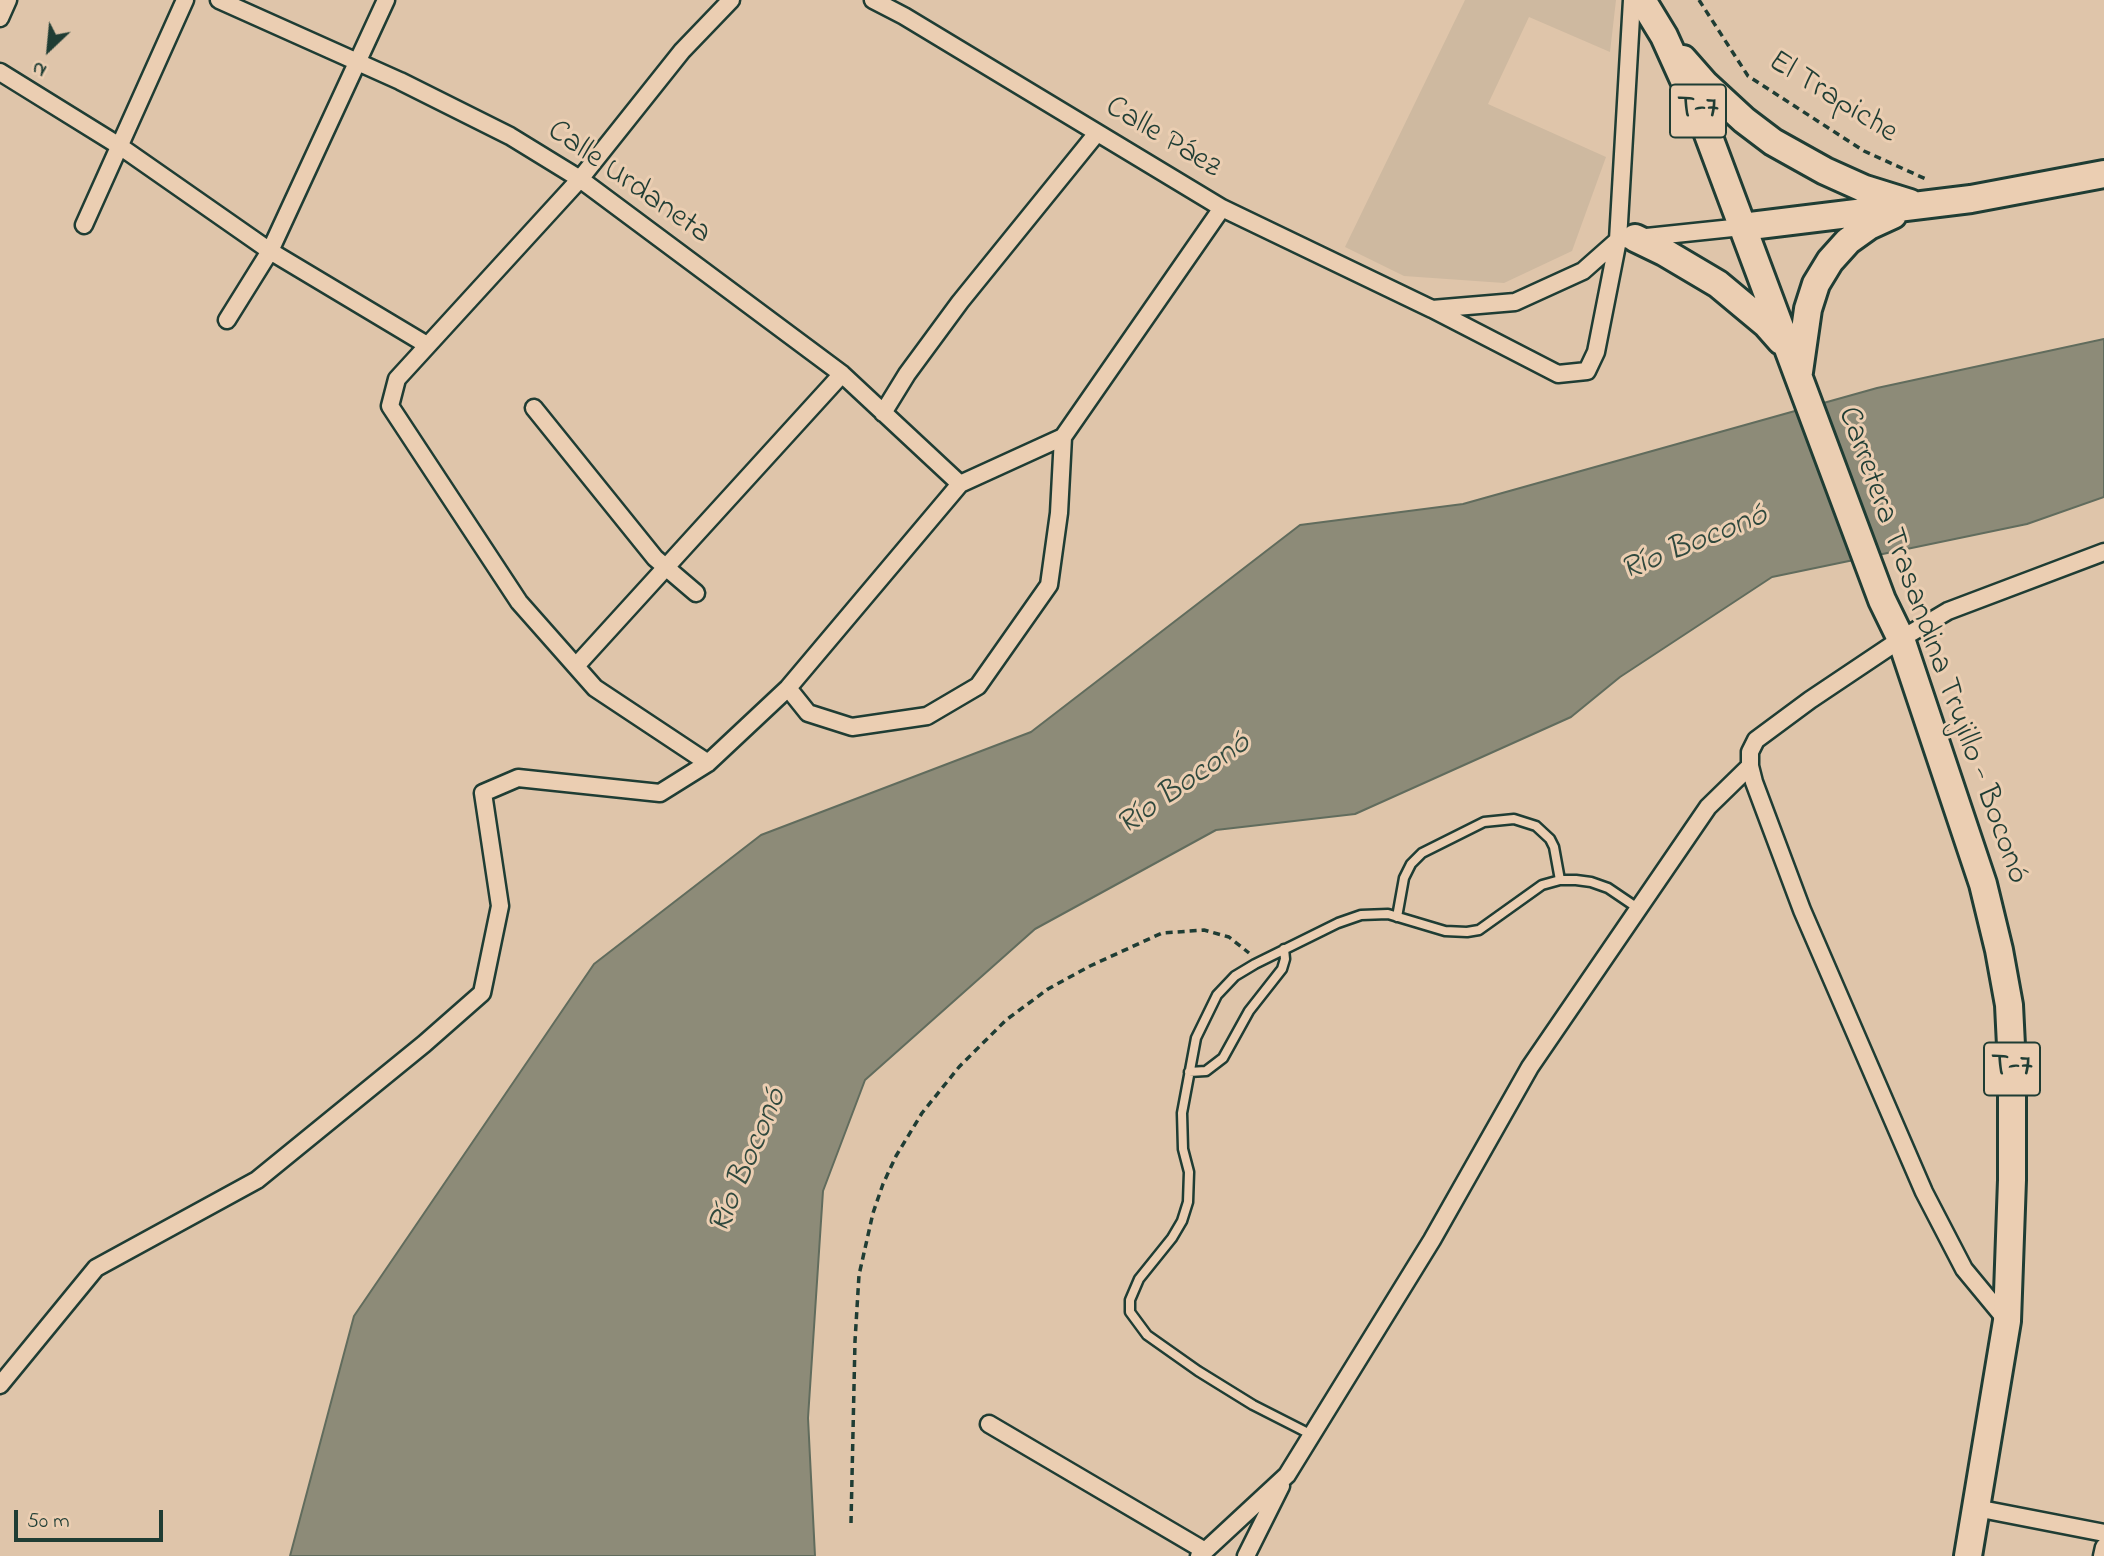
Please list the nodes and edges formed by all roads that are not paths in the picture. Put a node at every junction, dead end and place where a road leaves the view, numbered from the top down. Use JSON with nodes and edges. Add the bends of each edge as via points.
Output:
{"nodes":[{"id":1,"x":8,"y":0,"type":"edge"},
{"id":2,"x":185,"y":0,"type":"edge"},
{"id":3,"x":219,"y":0,"type":"edge"},
{"id":4,"x":386,"y":0,"type":"edge"},
{"id":5,"x":731,"y":0,"type":"edge"},
{"id":6,"x":873,"y":0,"type":"edge"},
{"id":7,"x":1632,"y":0,"type":"edge"},
{"id":8,"x":1642,"y":0,"type":"edge"},
{"id":9,"x":0,"y":18,"type":"edge"},
{"id":10,"x":1664,"y":36,"type":"junction"},
{"id":11,"x":357,"y":63,"type":"junction"},
{"id":12,"x":0,"y":72,"type":"edge"},
{"id":13,"x":1097,"y":133,"type":"junction"},
{"id":14,"x":121,"y":147,"type":"junction"},
{"id":15,"x":2104,"y":174,"type":"edge"},
{"id":16,"x":580,"y":179,"type":"junction"},
{"id":17,"x":1922,"y":206,"type":"junction"},
{"id":18,"x":1222,"y":208,"type":"junction"},
{"id":19,"x":84,"y":225,"type":"dead end"},
{"id":20,"x":1742,"y":227,"type":"junction"},
{"id":21,"x":1627,"y":239,"type":"junction"},
{"id":22,"x":270,"y":251,"type":"junction"},
{"id":23,"x":1433,"y":309,"type":"junction"},
{"id":24,"x":227,"y":320,"type":"dead end"},
{"id":25,"x":427,"y":345,"type":"junction"},
{"id":26,"x":1790,"y":351,"type":"junction"},
{"id":27,"x":842,"y":374,"type":"junction"},
{"id":28,"x":1802,"y":385,"type":"junction"},
{"id":29,"x":534,"y":408,"type":"dead end"},
{"id":30,"x":883,"y":412,"type":"junction"},
{"id":31,"x":1063,"y":438,"type":"junction"},
{"id":32,"x":960,"y":485,"type":"junction"},
{"id":33,"x":2104,"y":552,"type":"edge"},
{"id":34,"x":664,"y":568,"type":"junction"},
{"id":35,"x":696,"y":593,"type":"dead end"},
{"id":36,"x":1901,"y":639,"type":"junction"},
{"id":37,"x":576,"y":666,"type":"junction"},
{"id":38,"x":788,"y":688,"type":"junction"},
{"id":39,"x":708,"y":762,"type":"junction"},
{"id":40,"x":1750,"y":766,"type":"junction"},
{"id":41,"x":1560,"y":880,"type":"junction"},
{"id":42,"x":1639,"y":909,"type":"junction"},
{"id":43,"x":1397,"y":917,"type":"junction"},
{"id":44,"x":1284,"y":949,"type":"junction"},
{"id":45,"x":1189,"y":1072,"type":"junction"},
{"id":46,"x":2007,"y":1321,"type":"junction"},
{"id":47,"x":0,"y":1385,"type":"edge"},
{"id":48,"x":989,"y":1424,"type":"dead end"},
{"id":49,"x":1312,"y":1434,"type":"junction"},
{"id":50,"x":1287,"y":1475,"type":"junction"},
{"id":51,"x":1976,"y":1508,"type":"junction"},
{"id":52,"x":2104,"y":1533,"type":"edge"},
{"id":53,"x":2104,"y":1547,"type":"edge"},
{"id":54,"x":1202,"y":1554,"type":"edge"},
{"id":55,"x":1246,"y":1556,"type":"edge"},
{"id":56,"x":1968,"y":1556,"type":"edge"},
{"id":57,"x":2102,"y":1556,"type":"edge"}],
"edges":[{"from":1,"to":9,"type":"street"},
{"from":2,"to":14,"type":"street"},
{"from":3,"to":11,"type":"street","name":"Calle Urdaneta"},
{"from":4,"to":11,"type":"street"},
{"from":5,"to":16,"type":"street","via":[[682,51]]},
{"from":6,"to":13,"type":"street","name":"Calle Páez"},
{"from":7,"to":21,"type":"street","name":"Calle Páez"},
{"from":8,"to":10,"type":"main road","number":"T-7"},
{"from":10,"to":17,"type":"main road","via":[[1705,84],[1773,142],[1855,184]]},
{"from":10,"to":20,"type":"main road","number":"T-7","via":[[1706,129]]},
{"from":11,"to":16,"type":"street","name":"Calle Urdaneta","via":[[510,136]]},
{"from":11,"to":22,"type":"street"},
{"from":12,"to":14,"type":"street"},
{"from":13,"to":18,"type":"street","name":"Calle Páez"},
{"from":13,"to":30,"type":"street","via":[[960,302]]},
{"from":14,"to":19,"type":"street"},
{"from":14,"to":22,"type":"street"},
{"from":15,"to":17,"type":"main road"},
{"from":16,"to":25,"type":"street"},
{"from":16,"to":27,"type":"street","name":"Calle Urdaneta"},
{"from":17,"to":20,"type":"main road"},
{"from":17,"to":28,"type":"main road","via":[[1870,226],[1830,261],[1808,309]]},
{"from":18,"to":23,"type":"street","name":"Calle Páez"},
{"from":18,"to":31,"type":"street"},
{"from":20,"to":21,"type":"street"},
{"from":20,"to":26,"type":"main road","name":"Carretera Trasandina Trujillo - Boconó","number":"T-7"},
{"from":21,"to":23,"type":"street","via":[[1583,271],[1515,302]]},
{"from":21,"to":23,"type":"street","name":"Calle Páez","via":[[1587,371],[1558,374]]},
{"from":21,"to":26,"type":"main road","via":[[1664,251],[1718,284]]},
{"from":22,"to":24,"type":"street"},
{"from":22,"to":25,"type":"street"},
{"from":25,"to":37,"type":"street","via":[[397,379],[390,406],[519,602]]},
{"from":26,"to":28,"type":"main road","name":"Carretera Trasandina Trujillo - Boconó","number":"T-7"},
{"from":27,"to":30,"type":"street","name":"Calle Urdaneta"},
{"from":27,"to":34,"type":"street"},
{"from":28,"to":36,"type":"main road","name":"Carretera Trasandina Trujillo - Boconó","number":"T-7","via":[[1882,600]]},
{"from":29,"to":34,"type":"street"},
{"from":30,"to":32,"type":"street","name":"Calle Urdaneta"},
{"from":31,"to":32,"type":"street"},
{"from":31,"to":38,"type":"street","via":[[1049,585],[978,686],[927,716],[852,727],[808,713]]},
{"from":32,"to":38,"type":"street"},
{"from":33,"to":36,"type":"street","via":[[1948,611]]},
{"from":34,"to":35,"type":"street"},
{"from":34,"to":37,"type":"street"},
{"from":36,"to":40,"type":"street","via":[[1756,740]]},
{"from":36,"to":46,"type":"main road","name":"Carretera Trasandina Trujillo - Boconó","number":"T-7","via":[[1983,884],[2009,1005],[2012,1168]]},
{"from":37,"to":39,"type":"street","via":[[595,688]]},
{"from":38,"to":39,"type":"street"},
{"from":39,"to":47,"type":"street","via":[[660,793],[518,778],[483,793],[499,906],[482,993],[257,1180],[96,1268]]},
{"from":40,"to":42,"type":"street","via":[[1708,807]]},
{"from":40,"to":46,"type":"street","via":[[1802,910],[1924,1192],[1964,1269]]},
{"from":41,"to":42,"type":"lane","via":[[1608,888]]},
{"from":41,"to":43,"type":"lane","via":[[1542,885],[1479,930],[1445,931]]},
{"from":41,"to":43,"type":"lane","via":[[1550,839],[1536,826],[1501,818],[1422,853],[1404,878]]},
{"from":42,"to":49,"type":"street","via":[[1530,1067],[1466,1184]]},
{"from":43,"to":44,"type":"lane","via":[[1361,915]]},
{"from":44,"to":45,"type":"lane","via":[[1235,976],[1217,995],[1196,1038]]},
{"from":44,"to":45,"type":"lane","via":[[1282,969],[1249,1011],[1223,1058],[1206,1071]]},
{"from":45,"to":49,"type":"lane","via":[[1181,1131],[1189,1172],[1188,1202],[1172,1238],[1139,1279],[1130,1312],[1147,1335],[1198,1371]]},
{"from":46,"to":51,"type":"main road","name":"Carretera Trasandina Trujillo - Boconó","number":"T-7"},
{"from":48,"to":54,"type":"street"},
{"from":49,"to":50,"type":"street"},
{"from":50,"to":54,"type":"street"},
{"from":50,"to":55,"type":"street"},
{"from":51,"to":52,"type":"street"},
{"from":51,"to":56,"type":"main road","name":"Carretera Trasandina Trujillo - Boconó","number":"T-7"},
{"from":53,"to":57,"type":"street"}]}
